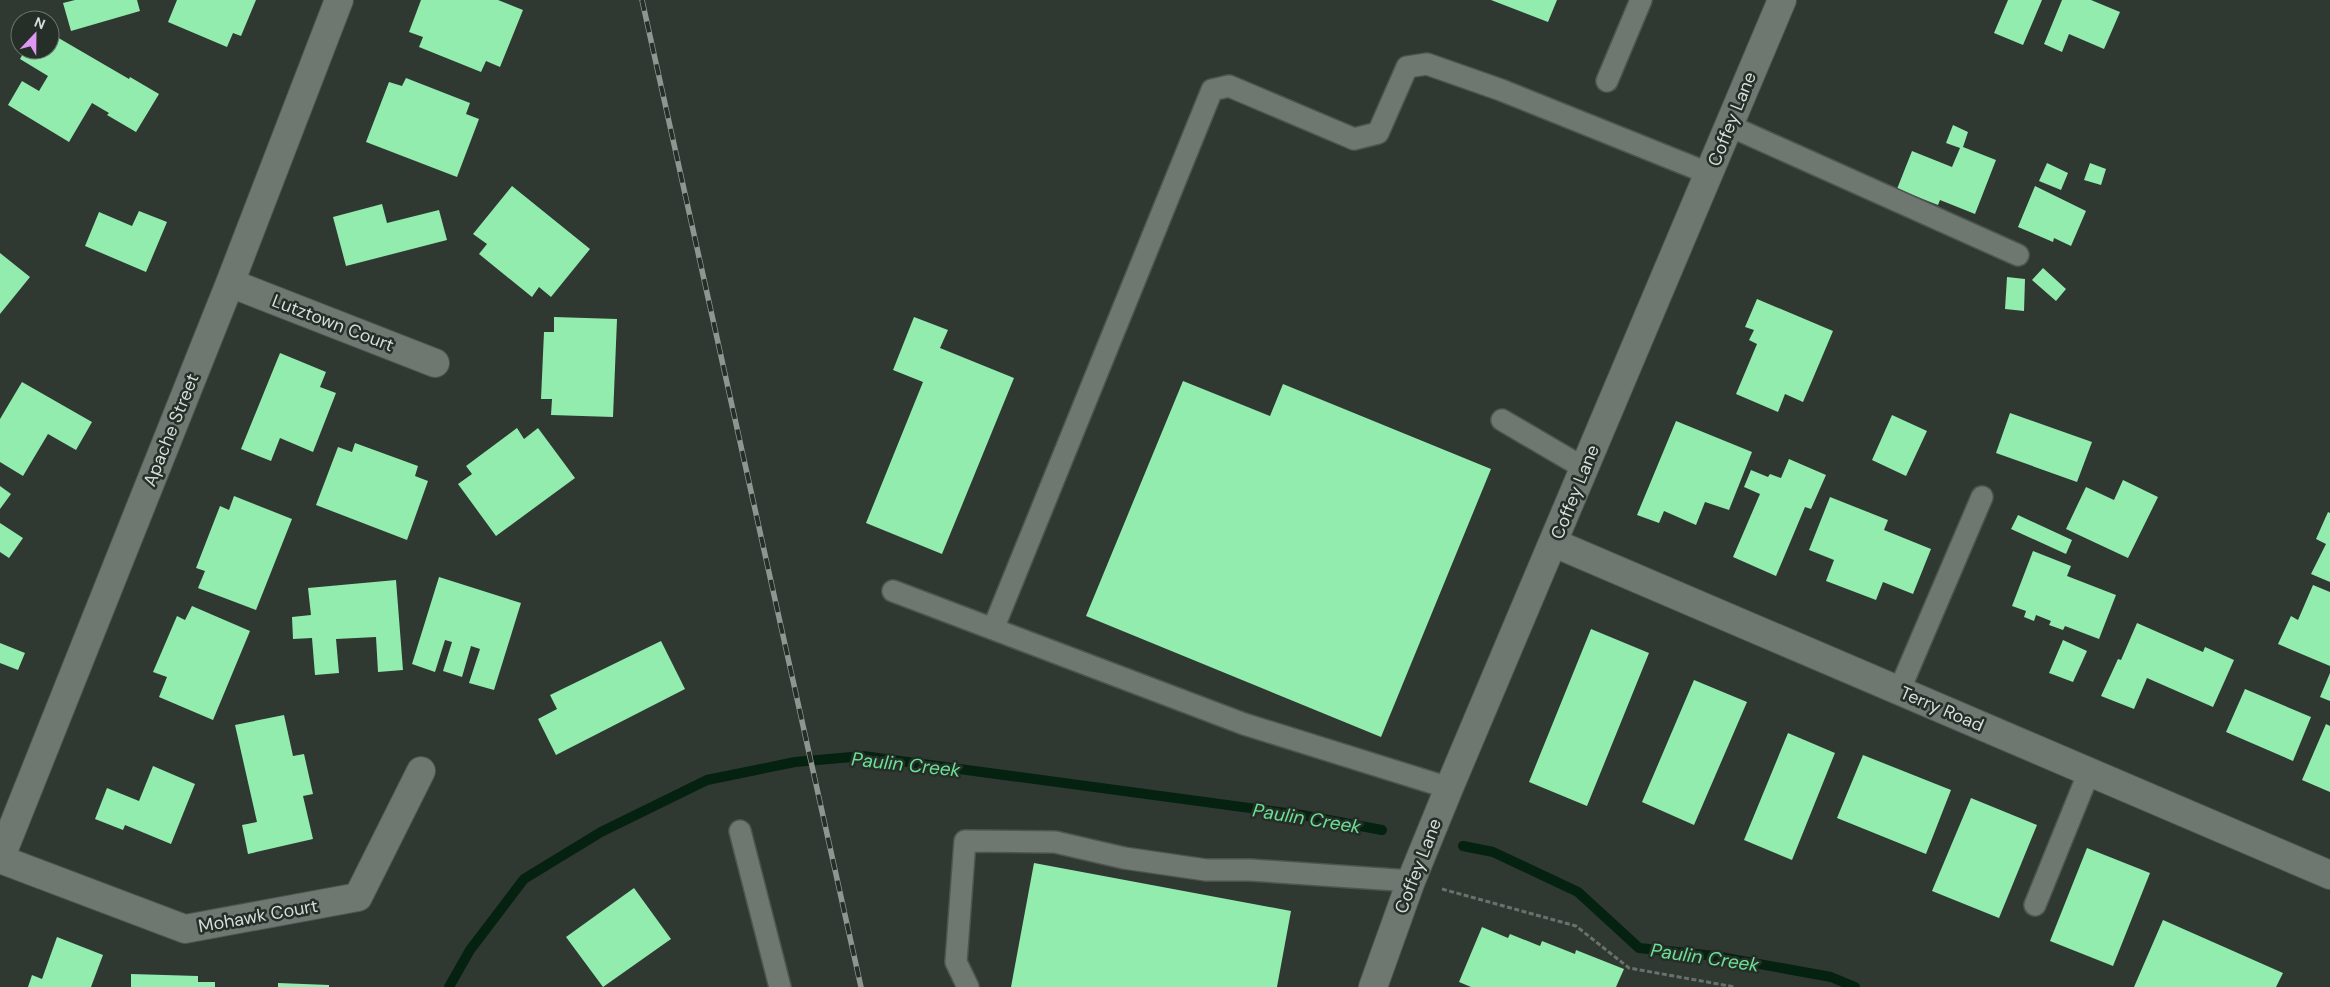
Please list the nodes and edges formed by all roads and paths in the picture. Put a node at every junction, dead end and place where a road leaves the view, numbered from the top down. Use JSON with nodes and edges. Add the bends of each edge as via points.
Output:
{"nodes":[{"id":1,"x":339,"y":0,"type":"edge"},
{"id":2,"x":1641,"y":0,"type":"edge"},
{"id":3,"x":1782,"y":0,"type":"edge"},
{"id":4,"x":1607,"y":81,"type":"dead end"},
{"id":5,"x":1730,"y":126,"type":"junction"},
{"id":6,"x":1710,"y":174,"type":"junction"},
{"id":7,"x":2018,"y":255,"type":"dead end"},
{"id":8,"x":230,"y":283,"type":"junction"},
{"id":9,"x":436,"y":363,"type":"dead end"},
{"id":10,"x":1502,"y":420,"type":"dead end"},
{"id":11,"x":1584,"y":468,"type":"junction"},
{"id":12,"x":1982,"y":497,"type":"dead end"},
{"id":13,"x":1554,"y":542,"type":"junction"},
{"id":14,"x":893,"y":591,"type":"dead end"},
{"id":15,"x":993,"y":629,"type":"junction"},
{"id":16,"x":1899,"y":691,"type":"junction"},
{"id":17,"x":421,"y":771,"type":"dead end"},
{"id":18,"x":2089,"y":772,"type":"junction"},
{"id":19,"x":1449,"y":788,"type":"junction"},
{"id":20,"x":740,"y":832,"type":"dead end"},
{"id":21,"x":0,"y":859,"type":"edge"},
{"id":22,"x":2330,"y":875,"type":"edge"},
{"id":23,"x":1411,"y":881,"type":"junction"},
{"id":24,"x":2035,"y":905,"type":"dead end"},
{"id":25,"x":780,"y":987,"type":"edge"},
{"id":26,"x":968,"y":987,"type":"edge"},
{"id":27,"x":1374,"y":987,"type":"edge"},
{"id":28,"x":1735,"y":987,"type":"edge"}],
"edges":[{"from":1,"to":8,"type":"street","name":"Apache Street"},
{"from":2,"to":4,"type":"lane"},
{"from":3,"to":5,"type":"street","name":"Coffey Lane"},
{"from":5,"to":6,"type":"street","name":"Coffey Lane"},
{"from":5,"to":7,"type":"lane"},
{"from":6,"to":11,"type":"street","name":"Coffey Lane"},
{"from":6,"to":15,"type":"lane","via":[[1501,90],[1427,64],[1407,66],[1378,133],[1354,139],[1229,86],[1212,90]]},
{"from":8,"to":9,"type":"street","name":"Lutztown Court"},
{"from":8,"to":21,"type":"street","name":"Apache Street"},
{"from":10,"to":11,"type":"lane"},
{"from":11,"to":13,"type":"street","name":"Coffey Lane"},
{"from":12,"to":16,"type":"lane"},
{"from":13,"to":16,"type":"street","name":"Terry Road"},
{"from":13,"to":19,"type":"street","name":"Coffey Lane"},
{"from":14,"to":15,"type":"lane"},
{"from":15,"to":19,"type":"lane","via":[[1244,724]]},
{"from":16,"to":18,"type":"street","name":"Terry Road"},
{"from":17,"to":21,"type":"street","name":"Mohawk Court","via":[[358,898],[185,929]]},
{"from":18,"to":22,"type":"street","name":"Terry Road"},
{"from":18,"to":24,"type":"lane"},
{"from":19,"to":23,"type":"street","name":"Coffey Lane"},
{"from":20,"to":25,"type":"lane"},
{"from":23,"to":26,"type":"lane","via":[[1206,870],[1124,858],[1055,842],[965,841],[956,962]]},
{"from":23,"to":27,"type":"street","name":"Coffey Lane"},
{"from":23,"to":28,"type":"path","via":[[1576,926],[1629,968]]}]}
